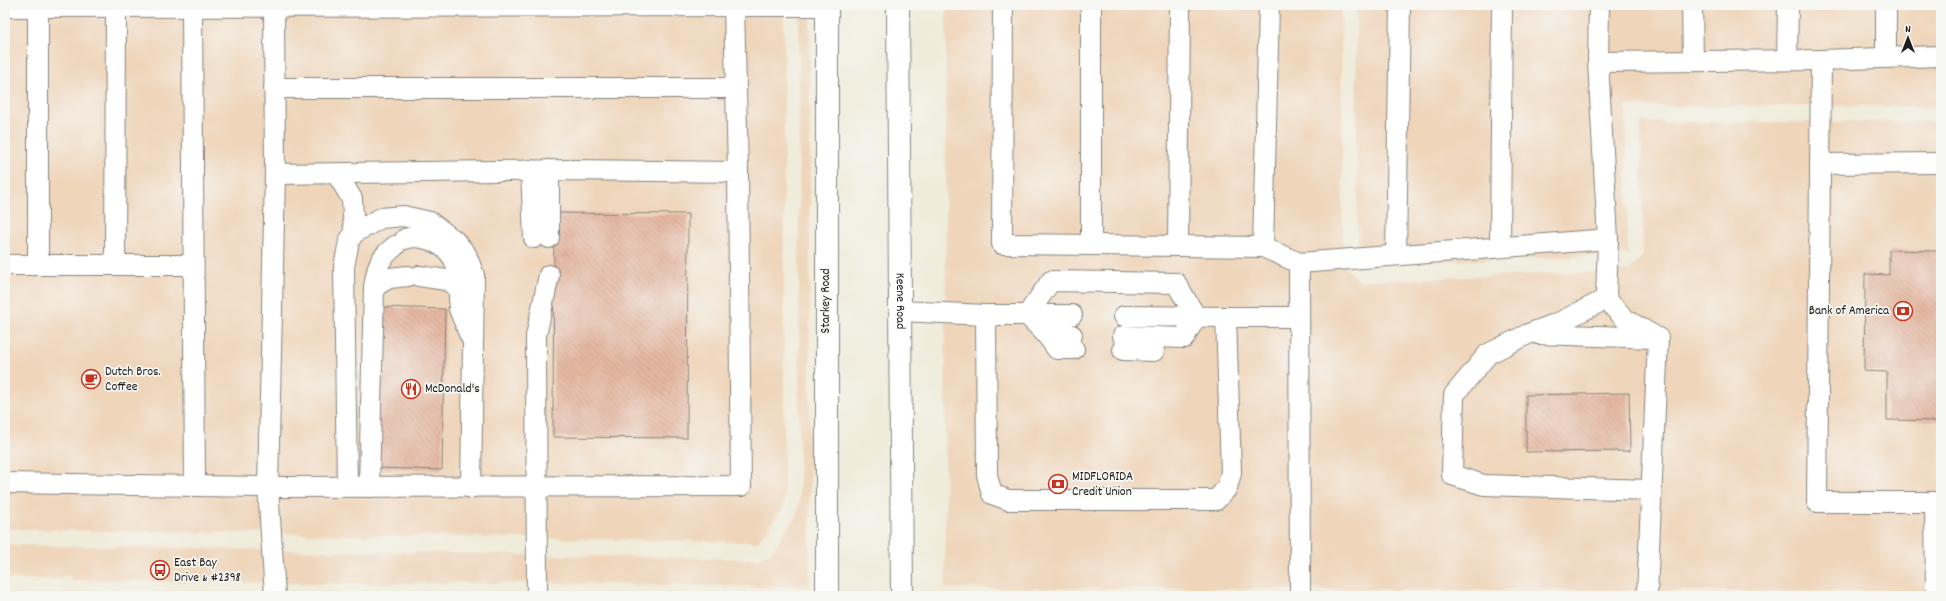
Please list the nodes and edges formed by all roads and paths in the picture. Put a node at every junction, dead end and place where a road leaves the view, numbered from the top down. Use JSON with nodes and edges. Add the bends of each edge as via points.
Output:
{"nodes":[{"id":1,"x":898,"y":5,"type":"edge"},
{"id":2,"x":1003,"y":5,"type":"edge"},
{"id":3,"x":1091,"y":5,"type":"edge"},
{"id":4,"x":1180,"y":5,"type":"edge"},
{"id":5,"x":1269,"y":5,"type":"edge"},
{"id":6,"x":1400,"y":5,"type":"edge"},
{"id":7,"x":1502,"y":5,"type":"edge"},
{"id":8,"x":1599,"y":5,"type":"edge"},
{"id":9,"x":1692,"y":5,"type":"edge"},
{"id":10,"x":1788,"y":5,"type":"edge"},
{"id":11,"x":1886,"y":5,"type":"edge"},
{"id":12,"x":623,"y":6,"type":"edge"},
{"id":13,"x":734,"y":6,"type":"edge"},
{"id":14,"x":827,"y":6,"type":"edge"},
{"id":15,"x":5,"y":8,"type":"edge"},
{"id":16,"x":38,"y":8,"type":"junction"},
{"id":17,"x":116,"y":8,"type":"junction"},
{"id":18,"x":192,"y":8,"type":"junction"},
{"id":19,"x":274,"y":8,"type":"junction"},
{"id":20,"x":1941,"y":56,"type":"edge"},
{"id":21,"x":1886,"y":58,"type":"junction"},
{"id":22,"x":1786,"y":60,"type":"junction"},
{"id":23,"x":1821,"y":60,"type":"junction"},
{"id":24,"x":1693,"y":61,"type":"junction"},
{"id":25,"x":1598,"y":62,"type":"junction"},
{"id":26,"x":274,"y":88,"type":"junction"},
{"id":27,"x":736,"y":88,"type":"junction"},
{"id":28,"x":1941,"y":162,"type":"edge"},
{"id":29,"x":1820,"y":164,"type":"junction"},
{"id":30,"x":540,"y":170,"type":"junction"},
{"id":31,"x":738,"y":172,"type":"junction"},
{"id":32,"x":275,"y":174,"type":"junction"},
{"id":33,"x":338,"y":174,"type":"junction"},
{"id":34,"x":354,"y":233,"type":"junction"},
{"id":35,"x":542,"y":238,"type":"dead end"},
{"id":36,"x":1608,"y":239,"type":"junction"},
{"id":37,"x":1091,"y":245,"type":"junction"},
{"id":38,"x":1178,"y":246,"type":"junction"},
{"id":39,"x":1263,"y":247,"type":"junction"},
{"id":40,"x":1500,"y":247,"type":"junction"},
{"id":41,"x":1396,"y":255,"type":"junction"},
{"id":42,"x":1299,"y":263,"type":"junction"},
{"id":43,"x":5,"y":266,"type":"edge"},
{"id":44,"x":38,"y":266,"type":"junction"},
{"id":45,"x":116,"y":266,"type":"junction"},
{"id":46,"x":192,"y":266,"type":"junction"},
{"id":47,"x":542,"y":275,"type":"dead end"},
{"id":48,"x":374,"y":286,"type":"junction"},
{"id":49,"x":459,"y":286,"type":"junction"},
{"id":50,"x":1606,"y":299,"type":"junction"},
{"id":51,"x":900,"y":311,"type":"junction"},
{"id":52,"x":986,"y":315,"type":"junction"},
{"id":53,"x":1026,"y":315,"type":"junction"},
{"id":54,"x":1124,"y":316,"type":"dead end"},
{"id":55,"x":1196,"y":317,"type":"junction"},
{"id":56,"x":1226,"y":317,"type":"junction"},
{"id":57,"x":1299,"y":317,"type":"junction"},
{"id":58,"x":1528,"y":334,"type":"junction"},
{"id":59,"x":1658,"y":338,"type":"junction"},
{"id":60,"x":1123,"y":343,"type":"dead end"},
{"id":61,"x":473,"y":345,"type":"junction"},
{"id":62,"x":5,"y":483,"type":"edge"},
{"id":63,"x":195,"y":486,"type":"junction"},
{"id":64,"x":347,"y":486,"type":"junction"},
{"id":65,"x":268,"y":487,"type":"junction"},
{"id":66,"x":369,"y":487,"type":"junction"},
{"id":67,"x":538,"y":487,"type":"junction"},
{"id":68,"x":471,"y":488,"type":"junction"},
{"id":69,"x":1650,"y":490,"type":"junction"},
{"id":70,"x":1938,"y":502,"type":"edge"},
{"id":71,"x":275,"y":596,"type":"edge"},
{"id":72,"x":537,"y":596,"type":"edge"},
{"id":73,"x":827,"y":596,"type":"edge"},
{"id":74,"x":902,"y":596,"type":"edge"},
{"id":75,"x":1300,"y":596,"type":"edge"},
{"id":76,"x":1647,"y":596,"type":"edge"},
{"id":77,"x":1936,"y":596,"type":"edge"}],
"edges":[{"from":1,"to":51,"type":"main road","name":"Keene Road"},
{"from":2,"to":37,"type":"lane","via":[[1002,244]]},
{"from":3,"to":37,"type":"lane"},
{"from":4,"to":38,"type":"lane"},
{"from":5,"to":39,"type":"lane"},
{"from":6,"to":41,"type":"lane"},
{"from":7,"to":40,"type":"lane"},
{"from":8,"to":25,"type":"lane"},
{"from":9,"to":24,"type":"lane"},
{"from":10,"to":22,"type":"lane"},
{"from":11,"to":21,"type":"lane"},
{"from":12,"to":13,"type":"lane"},
{"from":12,"to":19,"type":"lane"},
{"from":13,"to":14,"type":"lane"},
{"from":13,"to":27,"type":"lane"},
{"from":14,"to":73,"type":"main road","name":"Starkey Road"},
{"from":15,"to":16,"type":"lane"},
{"from":16,"to":17,"type":"lane"},
{"from":16,"to":44,"type":"lane"},
{"from":17,"to":18,"type":"lane"},
{"from":17,"to":45,"type":"lane"},
{"from":18,"to":19,"type":"lane"},
{"from":18,"to":46,"type":"lane"},
{"from":19,"to":26,"type":"lane"},
{"from":20,"to":21,"type":"lane"},
{"from":21,"to":23,"type":"lane"},
{"from":22,"to":23,"type":"lane"},
{"from":22,"to":24,"type":"lane"},
{"from":23,"to":29,"type":"lane"},
{"from":24,"to":25,"type":"lane"},
{"from":25,"to":36,"type":"lane"},
{"from":26,"to":27,"type":"lane"},
{"from":26,"to":32,"type":"lane"},
{"from":27,"to":31,"type":"lane"},
{"from":28,"to":29,"type":"lane"},
{"from":29,"to":70,"type":"lane","via":[[1817,502]]},
{"from":30,"to":31,"type":"lane"},
{"from":30,"to":33,"type":"lane"},
{"from":30,"to":35,"type":"lane"},
{"from":31,"to":67,"type":"lane","via":[[741,486]]},
{"from":32,"to":33,"type":"lane"},
{"from":32,"to":65,"type":"lane"},
{"from":33,"to":34,"type":"lane","via":[[352,199]]},
{"from":34,"to":61,"type":"lane","via":[[381,218],[403,216],[430,222],[454,240],[466,254],[474,275]]},
{"from":34,"to":64,"type":"lane","via":[[348,241],[344,267]]},
{"from":36,"to":40,"type":"lane"},
{"from":36,"to":50,"type":"lane"},
{"from":37,"to":38,"type":"lane"},
{"from":38,"to":39,"type":"lane"},
{"from":39,"to":42,"type":"lane"},
{"from":40,"to":41,"type":"lane"},
{"from":41,"to":42,"type":"lane"},
{"from":42,"to":57,"type":"lane"},
{"from":43,"to":44,"type":"lane"},
{"from":44,"to":45,"type":"lane"},
{"from":45,"to":46,"type":"lane"},
{"from":46,"to":63,"type":"lane"},
{"from":47,"to":67,"type":"lane","via":[[542,307],[536,336]]},
{"from":48,"to":49,"type":"lane","via":[[389,278],[414,276],[446,280]]},
{"from":48,"to":49,"type":"lane","via":[[378,263],[385,254],[410,237],[426,238],[442,247],[455,263]]},
{"from":48,"to":66,"type":"lane"},
{"from":49,"to":61,"type":"lane","via":[[459,309]]},
{"from":50,"to":58,"type":"lane","via":[[1560,322]]},
{"from":50,"to":59,"type":"lane","via":[[1626,320]]},
{"from":51,"to":52,"type":"lane"},
{"from":51,"to":74,"type":"main road","name":"Keene Road"},
{"from":52,"to":53,"type":"lane"},
{"from":52,"to":56,"type":"lane","via":[[987,475],[992,494],[1008,500],[1216,500],[1227,488],[1231,473]]},
{"from":53,"to":53,"type":"lane","via":[[1046,334],[1072,333]]},
{"from":53,"to":55,"type":"lane","via":[[1052,281],[1176,283]]},
{"from":54,"to":55,"type":"lane"},
{"from":55,"to":56,"type":"lane"},
{"from":55,"to":60,"type":"lane","via":[[1173,351]]},
{"from":56,"to":57,"type":"lane"},
{"from":57,"to":75,"type":"lane"},
{"from":58,"to":59,"type":"lane"},
{"from":58,"to":69,"type":"lane","via":[[1488,354],[1454,394],[1452,476],[1484,485]]},
{"from":59,"to":69,"type":"lane"},
{"from":61,"to":68,"type":"lane"},
{"from":62,"to":63,"type":"lane"},
{"from":63,"to":65,"type":"lane"},
{"from":64,"to":65,"type":"lane"},
{"from":64,"to":66,"type":"lane"},
{"from":65,"to":71,"type":"lane"},
{"from":66,"to":68,"type":"lane"},
{"from":67,"to":68,"type":"lane"},
{"from":67,"to":72,"type":"lane"},
{"from":69,"to":76,"type":"lane"},
{"from":70,"to":77,"type":"lane"}]}
